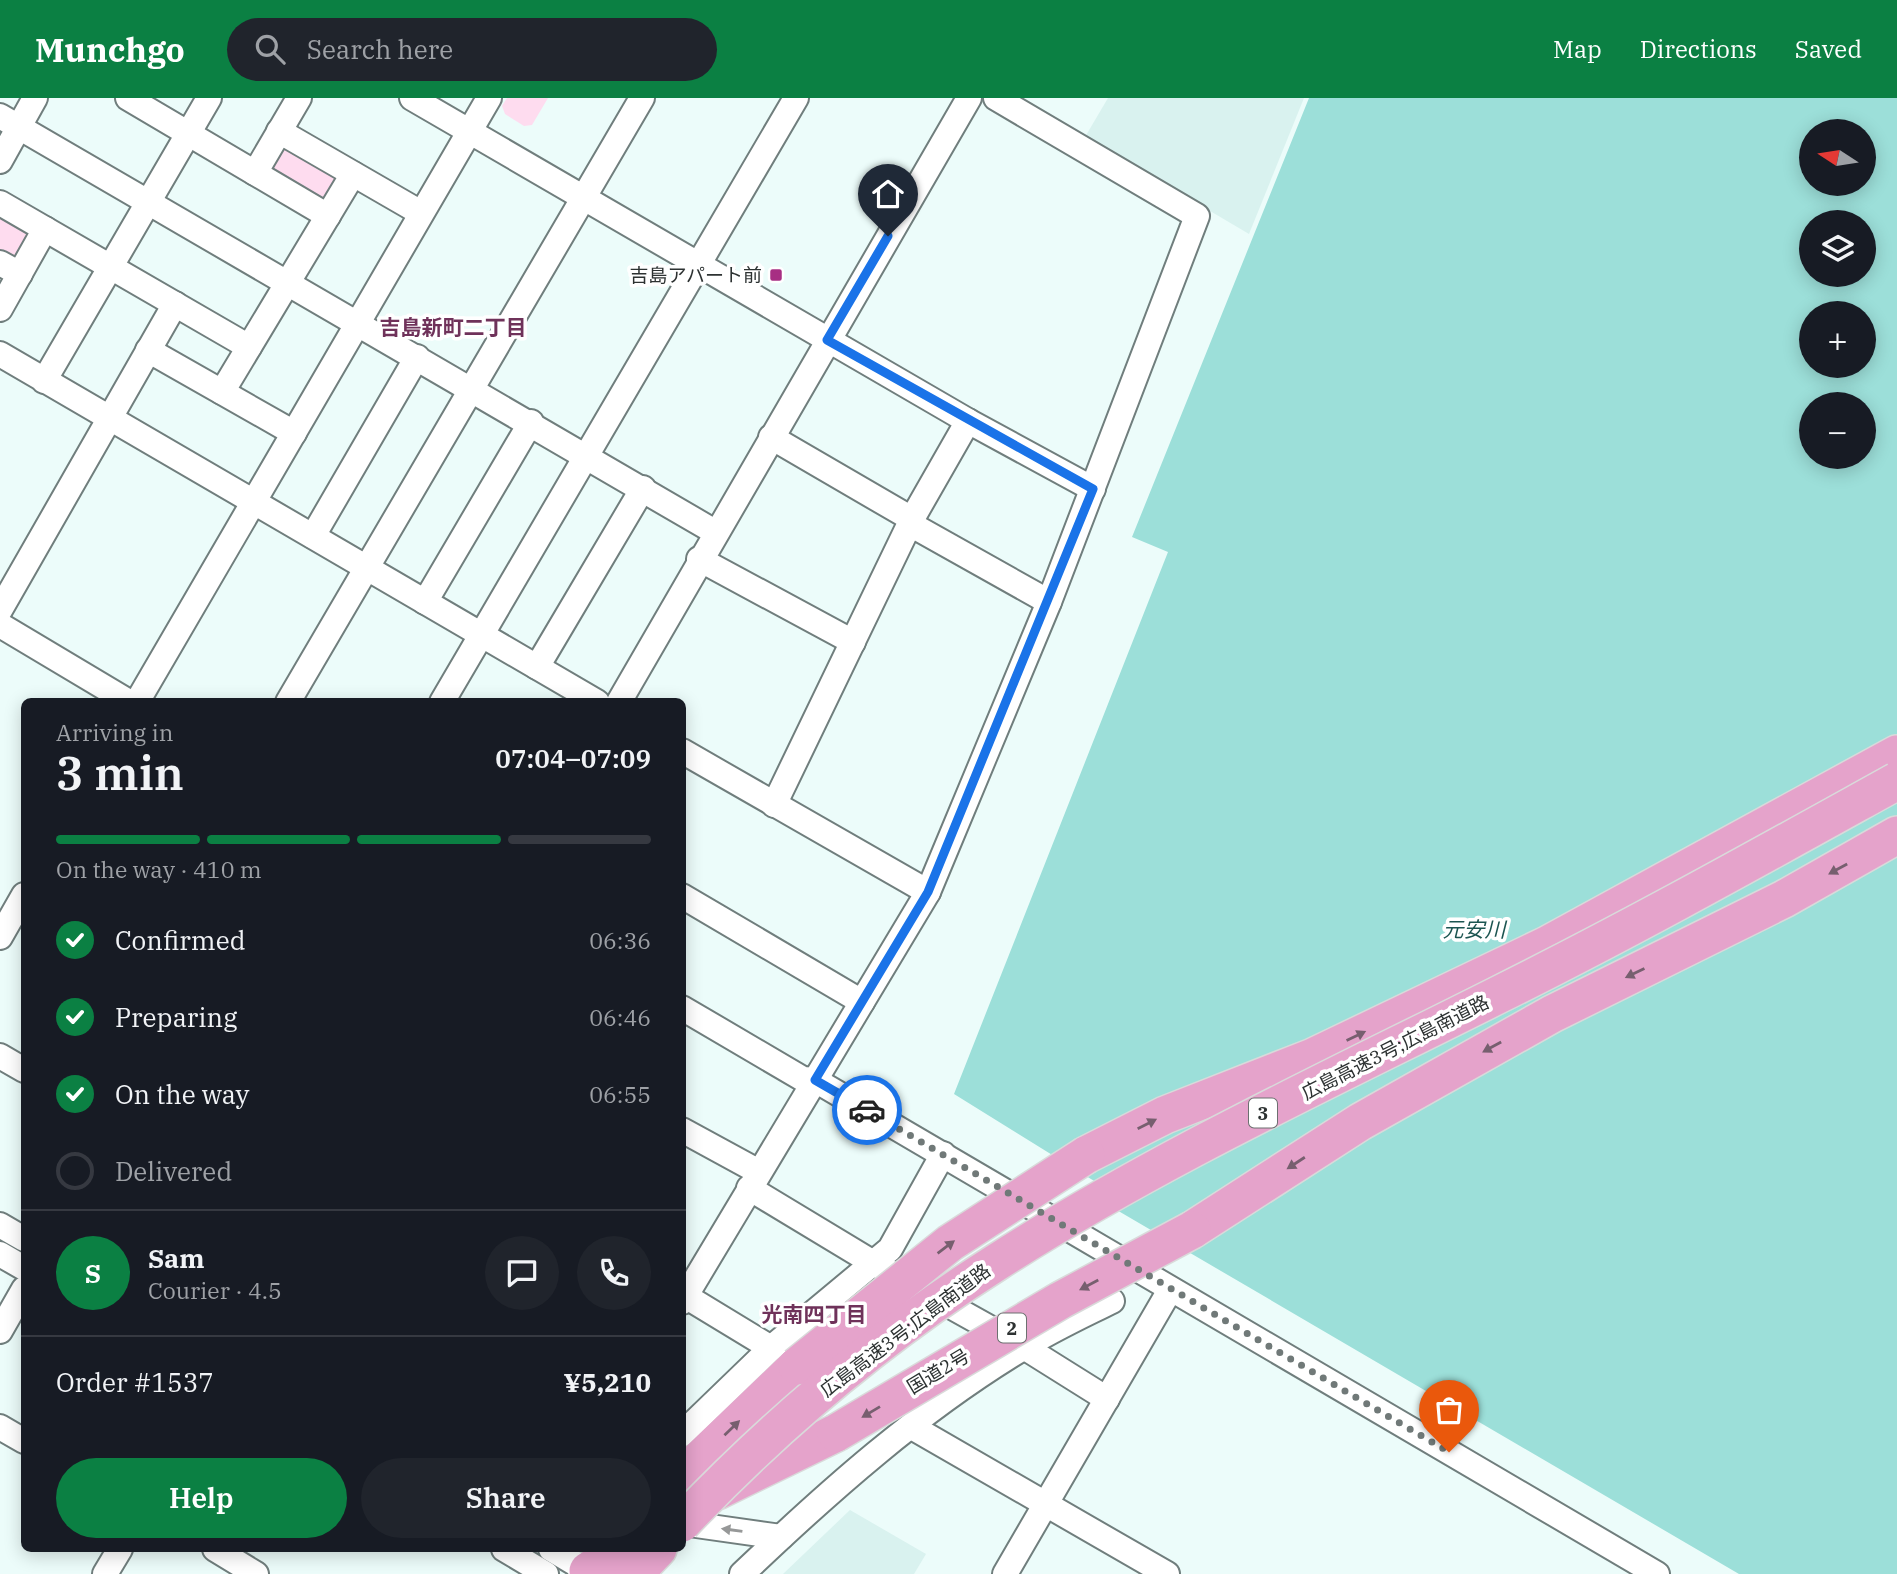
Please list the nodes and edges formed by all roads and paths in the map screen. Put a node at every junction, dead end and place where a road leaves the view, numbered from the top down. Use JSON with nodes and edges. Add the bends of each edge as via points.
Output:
{"nodes":[{"id":1,"x":35,"y":98,"type":"edge"},
{"id":2,"x":128,"y":98,"type":"edge"},
{"id":3,"x":209,"y":98,"type":"edge"},
{"id":4,"x":299,"y":98,"type":"edge"},
{"id":5,"x":412,"y":98,"type":"edge"},
{"id":6,"x":489,"y":98,"type":"edge"},
{"id":7,"x":642,"y":98,"type":"edge"},
{"id":8,"x":796,"y":98,"type":"edge"},
{"id":9,"x":969,"y":98,"type":"edge"},
{"id":10,"x":996,"y":98,"type":"edge"},
{"id":11,"x":9,"y":121,"type":"edge"},
{"id":12,"x":279,"y":131,"type":"junction"},
{"id":13,"x":469,"y":131,"type":"junction"},
{"id":14,"x":188,"y":134,"type":"junction"},
{"id":15,"x":0,"y":162,"type":"edge"},
{"id":16,"x":255,"y":173,"type":"junction"},
{"id":17,"x":353,"y":174,"type":"junction"},
{"id":18,"x":583,"y":197,"type":"junction"},
{"id":19,"x":148,"y":202,"type":"junction"},
{"id":20,"x":0,"y":203,"type":"edge"},
{"id":21,"x":421,"y":213,"type":"junction"},
{"id":22,"x":328,"y":216,"type":"junction"},
{"id":23,"x":45,"y":229,"type":"junction"},
{"id":24,"x":698,"y":265,"type":"junction"},
{"id":25,"x":111,"y":267,"type":"junction"},
{"id":26,"x":10,"y":269,"type":"edge"},
{"id":27,"x":288,"y":282,"type":"junction"},
{"id":28,"x":175,"y":304,"type":"junction"},
{"id":29,"x":0,"y":309,"type":"edge"},
{"id":30,"x":358,"y":323,"type":"junction"},
{"id":31,"x":827,"y":340,"type":"junction"},
{"id":32,"x":249,"y":347,"type":"junction"},
{"id":33,"x":149,"y":350,"type":"junction"},
{"id":34,"x":0,"y":354,"type":"edge"},
{"id":35,"x":417,"y":357,"type":"junction"},
{"id":36,"x":44,"y":381,"type":"junction"},
{"id":37,"x":471,"y":388,"type":"junction"},
{"id":38,"x":222,"y":392,"type":"junction"},
{"id":39,"x":110,"y":418,"type":"junction"},
{"id":40,"x":968,"y":421,"type":"junction"},
{"id":41,"x":531,"y":422,"type":"junction"},
{"id":42,"x":294,"y":433,"type":"junction"},
{"id":43,"x":771,"y":438,"type":"junction"},
{"id":44,"x":587,"y":455,"type":"junction"},
{"id":45,"x":643,"y":488,"type":"junction"},
{"id":46,"x":1093,"y":489,"type":"junction"},
{"id":47,"x":254,"y":502,"type":"junction"},
{"id":48,"x":911,"y":521,"type":"junction"},
{"id":49,"x":715,"y":532,"type":"junction"},
{"id":50,"x":313,"y":536,"type":"junction"},
{"id":51,"x":699,"y":559,"type":"junction"},
{"id":52,"x":367,"y":568,"type":"junction"},
{"id":53,"x":425,"y":602,"type":"junction"},
{"id":54,"x":1049,"y":602,"type":"junction"},
{"id":55,"x":0,"y":610,"type":"edge"},
{"id":56,"x":0,"y":625,"type":"edge"},
{"id":57,"x":482,"y":635,"type":"junction"},
{"id":58,"x":853,"y":642,"type":"junction"},
{"id":59,"x":537,"y":667,"type":"junction"},
{"id":60,"x":122,"y":698,"type":"edge"},
{"id":61,"x":139,"y":698,"type":"edge"},
{"id":62,"x":290,"y":698,"type":"edge"},
{"id":63,"x":444,"y":698,"type":"edge"},
{"id":64,"x":590,"y":698,"type":"edge"},
{"id":65,"x":621,"y":698,"type":"edge"},
{"id":66,"x":686,"y":753,"type":"edge"},
{"id":67,"x":1897,"y":754,"type":"edge"},
{"id":68,"x":1897,"y":781,"type":"edge"},
{"id":69,"x":775,"y":805,"type":"junction"},
{"id":70,"x":1897,"y":835,"type":"edge"},
{"id":71,"x":928,"y":892,"type":"junction"},
{"id":72,"x":686,"y":898,"type":"edge"},
{"id":73,"x":17,"y":902,"type":"edge"},
{"id":74,"x":0,"y":937,"type":"edge"},
{"id":75,"x":862,"y":1002,"type":"junction"},
{"id":76,"x":686,"y":1011,"type":"edge"},
{"id":77,"x":0,"y":1056,"type":"edge"},
{"id":78,"x":21,"y":1068,"type":"edge"},
{"id":79,"x":815,"y":1080,"type":"junction"},
{"id":80,"x":686,"y":1133,"type":"edge"},
{"id":81,"x":943,"y":1154,"type":"junction"},
{"id":82,"x":754,"y":1180,"type":"junction"},
{"id":83,"x":0,"y":1225,"type":"edge"},
{"id":84,"x":21,"y":1237,"type":"edge"},
{"id":85,"x":0,"y":1254,"type":"edge"},
{"id":86,"x":875,"y":1264,"type":"junction"},
{"id":87,"x":21,"y":1266,"type":"edge"},
{"id":88,"x":1170,"y":1290,"type":"junction"},
{"id":89,"x":21,"y":1294,"type":"edge"},
{"id":90,"x":686,"y":1294,"type":"edge"},
{"id":91,"x":686,"y":1298,"type":"edge"},
{"id":92,"x":1112,"y":1300,"type":"dead end"},
{"id":93,"x":0,"y":1332,"type":"edge"},
{"id":94,"x":1024,"y":1347,"type":"junction"},
{"id":95,"x":784,"y":1357,"type":"junction"},
{"id":96,"x":1107,"y":1399,"type":"junction"},
{"id":97,"x":0,"y":1427,"type":"edge"},
{"id":98,"x":912,"y":1427,"type":"junction"},
{"id":99,"x":686,"y":1431,"type":"edge"},
{"id":100,"x":21,"y":1439,"type":"edge"},
{"id":101,"x":686,"y":1471,"type":"edge"},
{"id":102,"x":1046,"y":1503,"type":"junction"},
{"id":103,"x":686,"y":1507,"type":"edge"},
{"id":104,"x":686,"y":1519,"type":"edge"},
{"id":105,"x":686,"y":1524,"type":"edge"},
{"id":106,"x":781,"y":1536,"type":"junction"},
{"id":107,"x":118,"y":1552,"type":"edge"},
{"id":108,"x":220,"y":1552,"type":"edge"},
{"id":109,"x":509,"y":1552,"type":"edge"},
{"id":110,"x":558,"y":1552,"type":"edge"},
{"id":111,"x":616,"y":1552,"type":"edge"},
{"id":112,"x":655,"y":1552,"type":"edge"},
{"id":113,"x":594,"y":1567,"type":"edge"},
{"id":114,"x":105,"y":1574,"type":"edge"},
{"id":115,"x":256,"y":1574,"type":"edge"},
{"id":116,"x":546,"y":1574,"type":"edge"},
{"id":117,"x":634,"y":1574,"type":"edge"},
{"id":118,"x":742,"y":1574,"type":"edge"},
{"id":119,"x":1005,"y":1574,"type":"edge"},
{"id":120,"x":1167,"y":1574,"type":"edge"},
{"id":121,"x":1657,"y":1574,"type":"edge"}],
"edges":[{"from":1,"to":11,"type":"street"},
{"from":2,"to":14,"type":"street"},
{"from":3,"to":14,"type":"street"},
{"from":4,"to":12,"type":"street"},
{"from":5,"to":13,"type":"street"},
{"from":6,"to":13,"type":"street"},
{"from":7,"to":18,"type":"street"},
{"from":8,"to":24,"type":"street"},
{"from":9,"to":31,"type":"street"},
{"from":10,"to":46,"type":"street","via":[[1197,216]]},
{"from":11,"to":15,"type":"street"},
{"from":11,"to":19,"type":"street"},
{"from":12,"to":16,"type":"street"},
{"from":12,"to":17,"type":"street"},
{"from":13,"to":18,"type":"street"},
{"from":13,"to":21,"type":"street"},
{"from":14,"to":16,"type":"street"},
{"from":14,"to":19,"type":"street"},
{"from":16,"to":22,"type":"street"},
{"from":17,"to":21,"type":"street"},
{"from":17,"to":22,"type":"street"},
{"from":18,"to":24,"type":"street"},
{"from":18,"to":37,"type":"street"},
{"from":19,"to":25,"type":"street"},
{"from":19,"to":27,"type":"street"},
{"from":20,"to":23,"type":"street"},
{"from":21,"to":30,"type":"street"},
{"from":22,"to":27,"type":"street"},
{"from":23,"to":25,"type":"street"},
{"from":23,"to":26,"type":"street"},
{"from":24,"to":31,"type":"street"},
{"from":24,"to":44,"type":"street"},
{"from":25,"to":28,"type":"street"},
{"from":25,"to":36,"type":"street"},
{"from":26,"to":29,"type":"street"},
{"from":27,"to":30,"type":"street"},
{"from":27,"to":32,"type":"street"},
{"from":28,"to":32,"type":"street"},
{"from":28,"to":33,"type":"street"},
{"from":30,"to":35,"type":"street"},
{"from":30,"to":42,"type":"street"},
{"from":31,"to":40,"type":"street"},
{"from":31,"to":43,"type":"street"},
{"from":32,"to":38,"type":"street"},
{"from":33,"to":38,"type":"street"},
{"from":33,"to":39,"type":"street"},
{"from":34,"to":36,"type":"street"},
{"from":35,"to":37,"type":"street"},
{"from":35,"to":50,"type":"street"},
{"from":36,"to":39,"type":"street"},
{"from":37,"to":41,"type":"street"},
{"from":37,"to":52,"type":"street"},
{"from":38,"to":42,"type":"street"},
{"from":39,"to":47,"type":"street"},
{"from":39,"to":55,"type":"street"},
{"from":40,"to":46,"type":"street"},
{"from":40,"to":48,"type":"street"},
{"from":41,"to":44,"type":"street"},
{"from":41,"to":53,"type":"street"},
{"from":42,"to":47,"type":"street"},
{"from":43,"to":48,"type":"street"},
{"from":43,"to":49,"type":"street"},
{"from":44,"to":45,"type":"street"},
{"from":44,"to":57,"type":"street"},
{"from":45,"to":49,"type":"street"},
{"from":45,"to":59,"type":"street"},
{"from":46,"to":54,"type":"street"},
{"from":47,"to":50,"type":"street"},
{"from":47,"to":61,"type":"street"},
{"from":48,"to":54,"type":"street"},
{"from":48,"to":58,"type":"street"},
{"from":49,"to":51,"type":"street"},
{"from":50,"to":52,"type":"street"},
{"from":51,"to":58,"type":"street"},
{"from":51,"to":65,"type":"street"},
{"from":52,"to":53,"type":"street"},
{"from":52,"to":62,"type":"street"},
{"from":53,"to":57,"type":"street"},
{"from":54,"to":71,"type":"street"},
{"from":56,"to":60,"type":"street"},
{"from":57,"to":59,"type":"street"},
{"from":57,"to":63,"type":"street"},
{"from":58,"to":69,"type":"street"},
{"from":59,"to":64,"type":"street"},
{"from":66,"to":69,"type":"street"},
{"from":95,"to":67,"type":"highway","one_way":true,"bridge":true,"via":[[1086,1155],[1165,1115],[1313,1056],[1547,945]]},
{"from":68,"to":104,"type":"highway","name":"広島高速3号;広島南道路","number":"3","bridge":true,"via":[[1522,983],[1185,1153],[995,1263],[819,1393]]},
{"from":69,"to":71,"type":"street"},
{"from":70,"to":103,"type":"highway","name":"国道2号","number":"2","one_way":true,"bridge":true,"via":[[1784,899],[1552,1014],[1384,1108],[1192,1230],[1049,1306],[836,1433]]},
{"from":71,"to":75,"type":"street"},
{"from":72,"to":75,"type":"street"},
{"from":73,"to":74,"type":"street"},
{"from":75,"to":79,"type":"street"},
{"from":76,"to":79,"type":"street","via":[[803,1079]]},
{"from":77,"to":78,"type":"street"},
{"from":79,"to":81,"type":"street"},
{"from":79,"to":82,"type":"street"},
{"from":80,"to":82,"type":"street"},
{"from":81,"to":86,"type":"street","via":[[890,1249]]},
{"from":81,"to":88,"type":"street"},
{"from":82,"to":86,"type":"street"},
{"from":82,"to":90,"type":"street"},
{"from":83,"to":84,"type":"street"},
{"from":85,"to":87,"type":"street"},
{"from":86,"to":94,"type":"street"},
{"from":86,"to":95,"type":"street"},
{"from":88,"to":96,"type":"street"},
{"from":88,"to":121,"type":"street"},
{"from":89,"to":93,"type":"street"},
{"from":91,"to":95,"type":"street"},
{"from":92,"to":94,"type":"street"},
{"from":94,"to":96,"type":"street"},
{"from":94,"to":98,"type":"street","via":[[959,1389]]},
{"from":95,"to":99,"type":"street"},
{"from":101,"to":95,"type":"highway","one_way":true},
{"from":96,"to":102,"type":"street"},
{"from":97,"to":100,"type":"street"},
{"from":98,"to":102,"type":"street"},
{"from":98,"to":106,"type":"street","via":[[866,1459]]},
{"from":102,"to":119,"type":"street"},
{"from":102,"to":120,"type":"street"},
{"from":106,"to":105,"type":"street","one_way":true},
{"from":106,"to":118,"type":"street"},
{"from":107,"to":114,"type":"street"},
{"from":108,"to":115,"type":"street"},
{"from":109,"to":116,"type":"street"},
{"from":110,"to":113,"type":"street"},
{"from":111,"to":113,"type":"highway"},
{"from":112,"to":117,"type":"highway"}]}
